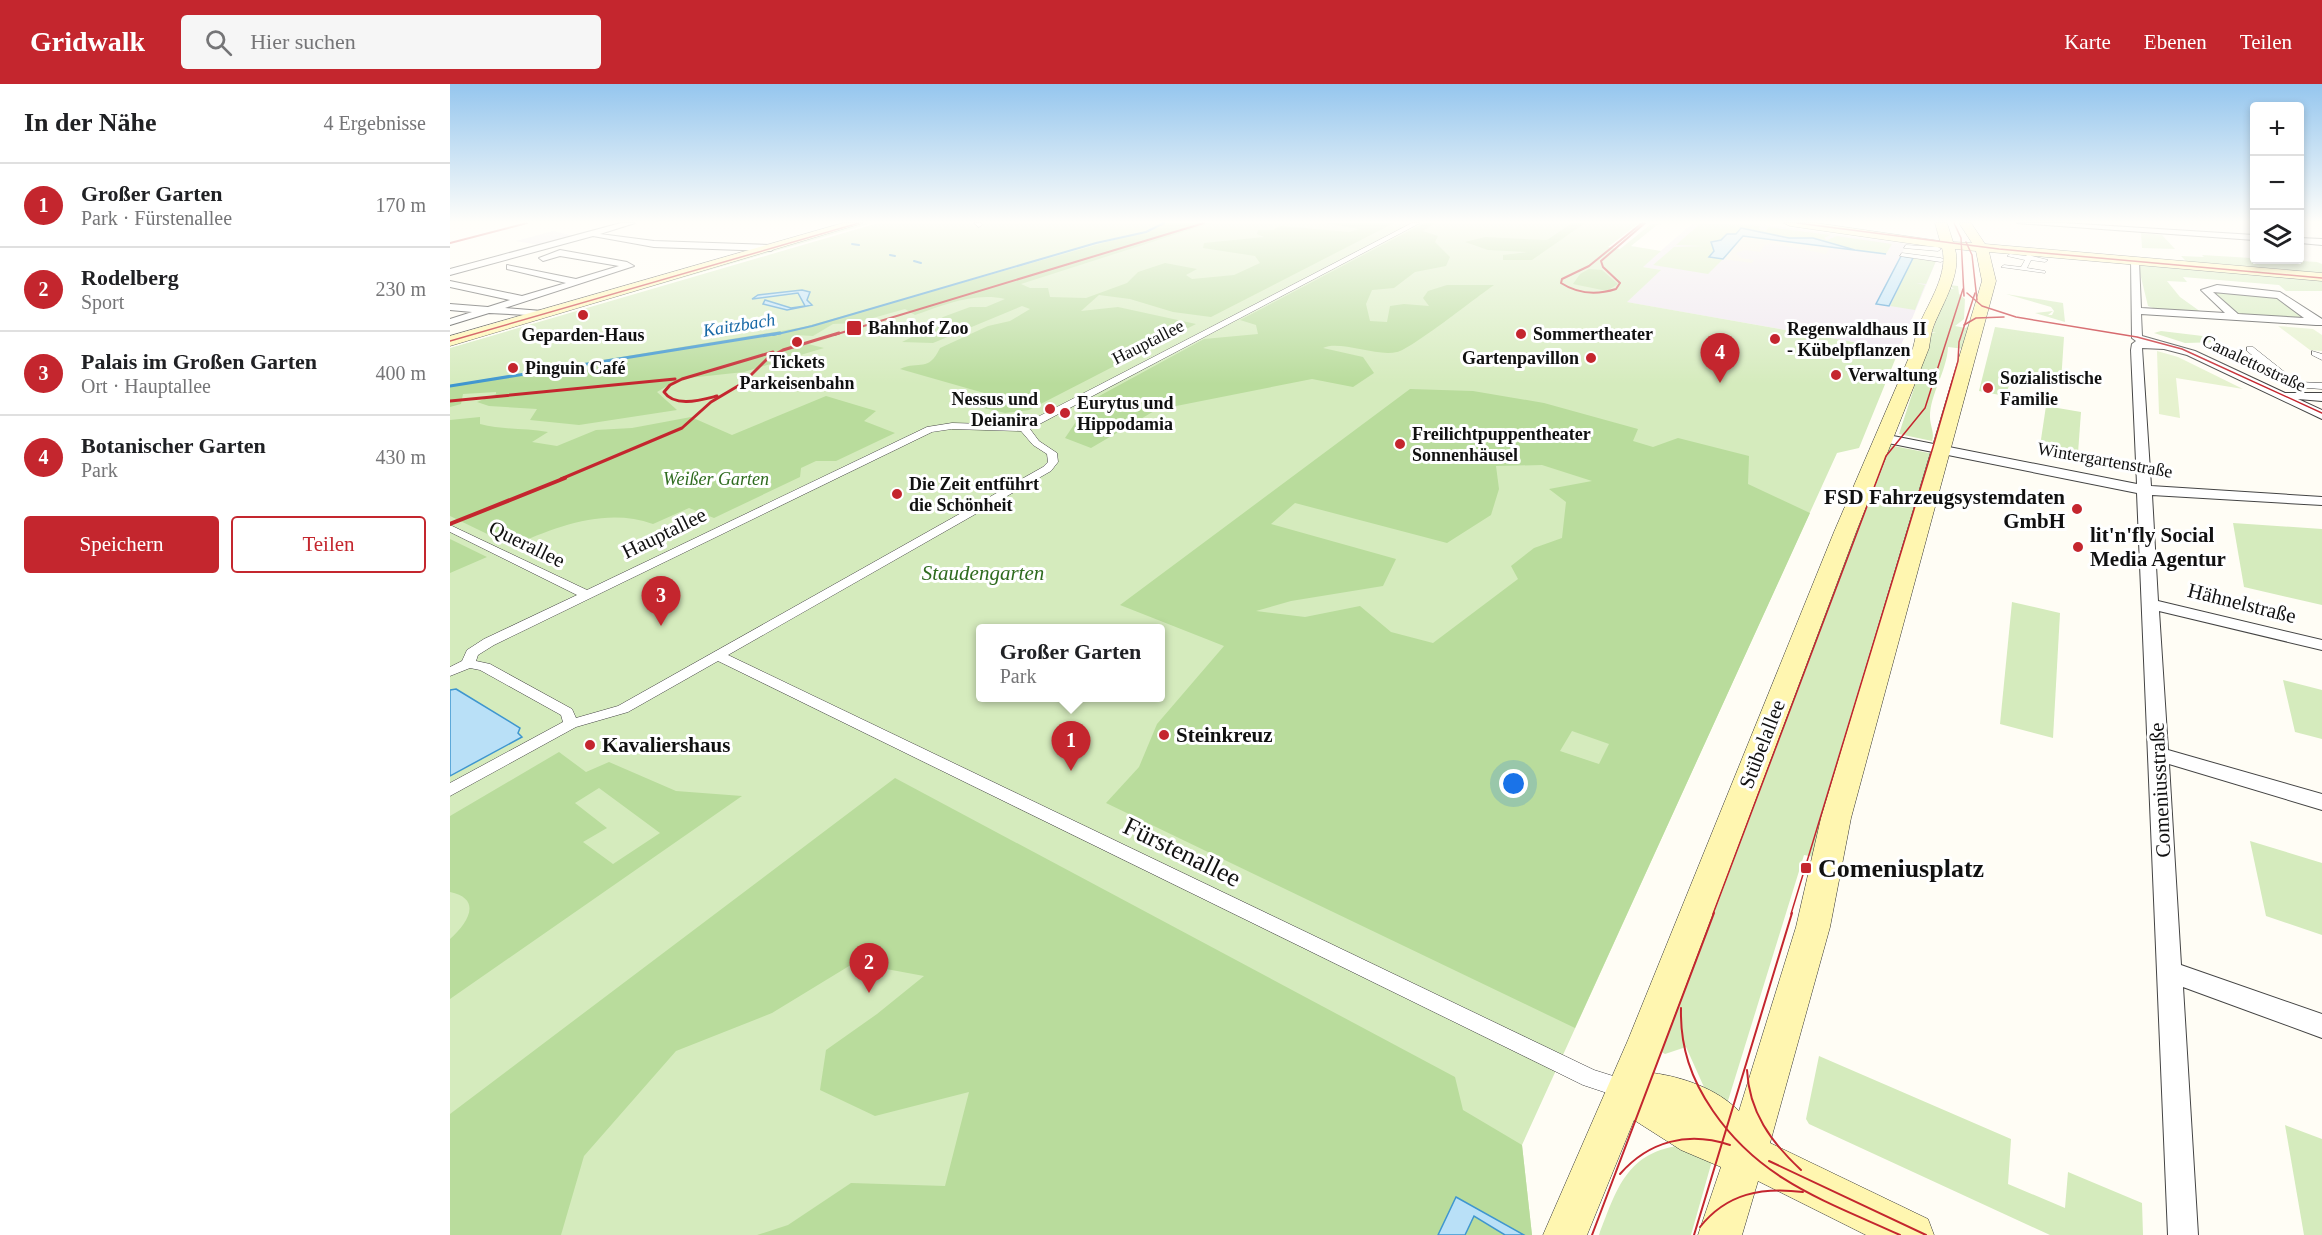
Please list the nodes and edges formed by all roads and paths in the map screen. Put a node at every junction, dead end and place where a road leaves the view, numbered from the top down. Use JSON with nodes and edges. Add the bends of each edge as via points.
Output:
{"nodes":[{"id":1,"x":474,"y":277,"type":"edge"},
{"id":2,"x":553,"y":277,"type":"edge"},
{"id":3,"x":594,"y":277,"type":"edge"},
{"id":4,"x":671,"y":277,"type":"edge"},
{"id":5,"x":1314,"y":277,"type":"edge"},
{"id":6,"x":1947,"y":277,"type":"edge"},
{"id":7,"x":1989,"y":277,"type":"edge"},
{"id":8,"x":2134,"y":277,"type":"edge"},
{"id":9,"x":577,"y":282,"type":"junction"},
{"id":10,"x":450,"y":283,"type":"edge"},
{"id":11,"x":520,"y":299,"type":"junction"},
{"id":12,"x":450,"y":307,"type":"edge"},
{"id":13,"x":492,"y":310,"type":"junction"},
{"id":14,"x":2137,"y":311,"type":"junction"},
{"id":15,"x":542,"y":314,"type":"junction"},
{"id":16,"x":2235,"y":317,"type":"junction"},
{"id":17,"x":450,"y":322,"type":"edge"},
{"id":18,"x":2319,"y":322,"type":"edge"},
{"id":19,"x":450,"y":340,"type":"edge"},
{"id":20,"x":2137,"y":341,"type":"junction"},
{"id":21,"x":2250,"y":349,"type":"dead end"},
{"id":22,"x":2322,"y":386,"type":"edge"},
{"id":23,"x":2278,"y":394,"type":"junction"},
{"id":24,"x":2322,"y":397,"type":"edge"},
{"id":25,"x":2322,"y":415,"type":"edge"},
{"id":26,"x":1024,"y":428,"type":"junction"},
{"id":27,"x":1883,"y":438,"type":"junction"},
{"id":28,"x":1941,"y":449,"type":"junction"},
{"id":29,"x":2145,"y":490,"type":"junction"},
{"id":30,"x":2322,"y":501,"type":"edge"},
{"id":31,"x":450,"y":528,"type":"edge"},
{"id":32,"x":586,"y":594,"type":"junction"},
{"id":33,"x":2151,"y":604,"type":"junction"},
{"id":34,"x":2322,"y":645,"type":"edge"},
{"id":35,"x":718,"y":656,"type":"junction"},
{"id":36,"x":468,"y":663,"type":"junction"},
{"id":37,"x":450,"y":672,"type":"edge"},
{"id":38,"x":571,"y":724,"type":"junction"},
{"id":39,"x":2159,"y":754,"type":"junction"},
{"id":40,"x":450,"y":790,"type":"edge"},
{"id":41,"x":2322,"y":802,"type":"edge"},
{"id":42,"x":2170,"y":972,"type":"junction"},
{"id":43,"x":2322,"y":1026,"type":"edge"},
{"id":44,"x":1625,"y":1089,"type":"junction"},
{"id":45,"x":1746,"y":1153,"type":"junction"},
{"id":46,"x":1565,"y":1235,"type":"edge"},
{"id":47,"x":1719,"y":1235,"type":"edge"},
{"id":48,"x":1912,"y":1235,"type":"edge"},
{"id":49,"x":2183,"y":1235,"type":"edge"}],
"edges":[{"from":1,"to":10,"type":"street"},
{"from":2,"to":9,"type":"street"},
{"from":3,"to":9,"type":"street"},
{"from":4,"to":15,"type":"main road"},
{"from":5,"to":26,"type":"street","name":"Hauptallee"},
{"from":6,"to":27,"type":"main road","name":"Stübelallee"},
{"from":7,"to":28,"type":"main road"},
{"from":8,"to":14,"type":"street","name":"Comeniusstraße"},
{"from":9,"to":11,"type":"street"},
{"from":10,"to":11,"type":"street"},
{"from":11,"to":13,"type":"street"},
{"from":12,"to":13,"type":"street"},
{"from":13,"to":15,"type":"street"},
{"from":13,"to":17,"type":"street"},
{"from":14,"to":16,"type":"street"},
{"from":14,"to":20,"type":"street","name":"Comeniusstraße"},
{"from":15,"to":19,"type":"main road"},
{"from":16,"to":18,"type":"street"},
{"from":16,"to":18,"type":"street","via":[[2206,290],[2280,295]]},
{"from":20,"to":23,"type":"street","name":"Canalettostraße","via":[[2170,346]]},
{"from":20,"to":29,"type":"street","name":"Comeniusstraße"},
{"from":21,"to":22,"type":"street","via":[[2295,385]]},
{"from":23,"to":24,"type":"street"},
{"from":23,"to":25,"type":"street","name":"Canalettostraße"},
{"from":26,"to":32,"type":"street","name":"Hauptallee","via":[[930,429]]},
{"from":26,"to":35,"type":"street","via":[[1036,443],[1052,453],[1053,462],[1047,469]]},
{"from":27,"to":28,"type":"street","name":"Wintergartenstraße"},
{"from":27,"to":44,"type":"main road","name":"Stübelallee"},
{"from":28,"to":29,"type":"street","name":"Wintergartenstraße"},
{"from":28,"to":45,"type":"main road","via":[[1836,818],[1810,940]]},
{"from":29,"to":30,"type":"street","name":"Wintergartenstraße"},
{"from":29,"to":33,"type":"street","name":"Comeniusstraße"},
{"from":31,"to":32,"type":"street","name":"Querallee"},
{"from":32,"to":36,"type":"street","name":"Hauptallee","via":[[489,642],[472,653]]},
{"from":33,"to":34,"type":"street","name":"Hähnelstraße"},
{"from":33,"to":39,"type":"street","name":"Comeniusstraße"},
{"from":35,"to":38,"type":"street","via":[[623,709]]},
{"from":35,"to":44,"type":"street","name":"Fürstenallee","via":[[1590,1078]]},
{"from":36,"to":37,"type":"street","name":"Hauptallee"},
{"from":36,"to":38,"type":"street","via":[[485,667],[567,712]]},
{"from":38,"to":40,"type":"street"},
{"from":39,"to":41,"type":"street"},
{"from":39,"to":42,"type":"street","name":"Comeniusstraße"},
{"from":42,"to":43,"type":"street"},
{"from":42,"to":49,"type":"street","name":"Comeniusstraße"},
{"from":44,"to":45,"type":"main road","via":[[1661,1118],[1694,1137]]},
{"from":44,"to":46,"type":"main road","name":"Stübelallee"},
{"from":45,"to":47,"type":"main road"},
{"from":45,"to":48,"type":"main road"}]}
